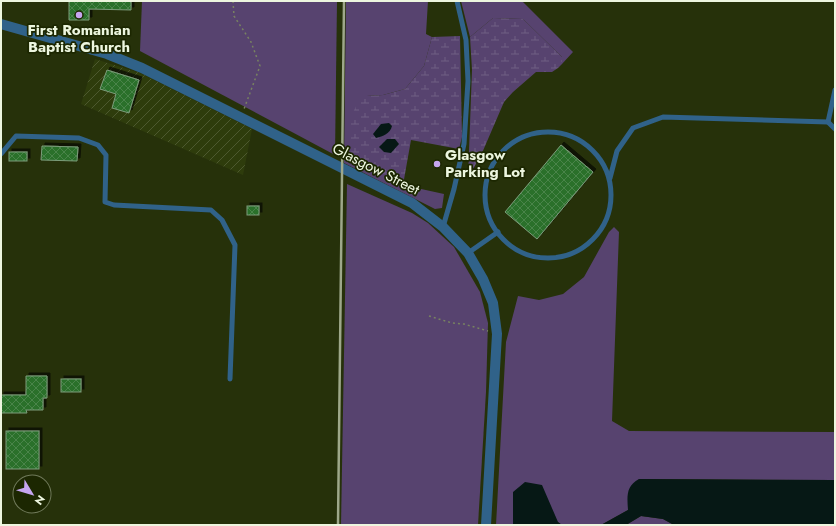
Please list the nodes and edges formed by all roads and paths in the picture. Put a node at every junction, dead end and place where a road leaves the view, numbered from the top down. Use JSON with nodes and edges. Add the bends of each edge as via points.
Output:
{"nodes":[{"id":1,"x":233,"y":1,"type":"edge"},
{"id":2,"x":457,"y":1,"type":"edge"},
{"id":3,"x":1,"y":24,"type":"edge"},
{"id":4,"x":835,"y":90,"type":"edge"},
{"id":5,"x":241,"y":118,"type":"junction"},
{"id":6,"x":828,"y":122,"type":"junction"},
{"id":7,"x":835,"y":129,"type":"edge"},
{"id":8,"x":1,"y":154,"type":"edge"},
{"id":9,"x":610,"y":181,"type":"junction"},
{"id":10,"x":443,"y":227,"type":"junction"},
{"id":11,"x":498,"y":232,"type":"junction"},
{"id":12,"x":468,"y":253,"type":"junction"},
{"id":13,"x":429,"y":316,"type":"dead end"},
{"id":14,"x":497,"y":334,"type":"junction"},
{"id":15,"x":230,"y":379,"type":"dead end"},
{"id":16,"x":486,"y":525,"type":"edge"}],
"edges":[{"from":1,"to":5,"type":"path","via":[[234,16],[251,42],[260,66]]},
{"from":2,"to":10,"type":"lane","via":[[466,40],[468,81],[465,136]]},
{"from":3,"to":5,"type":"street","name":"Glasgow Street","via":[[107,54],[142,68]]},
{"from":4,"to":6,"type":"lane"},
{"from":5,"to":10,"type":"street","name":"Glasgow Street","via":[[412,203]]},
{"from":6,"to":7,"type":"lane"},
{"from":6,"to":9,"type":"lane","via":[[663,117],[633,128],[617,151]]},
{"from":8,"to":15,"type":"lane","via":[[16,136],[79,138],[98,145],[106,156],[105,202],[114,205],[211,210],[222,220],[235,245]]},
{"from":9,"to":11,"type":"lane","via":[[612,191],[609,213],[599,233],[583,248],[563,257],[541,258],[520,252],[503,240]]},
{"from":9,"to":11,"type":"lane","via":[[607,170],[595,152],[580,139],[561,132],[541,132],[522,137],[505,148],[493,164],[486,182],[485,202],[490,222]]},
{"from":10,"to":12,"type":"street","name":"Glasgow Street"},
{"from":11,"to":12,"type":"lane"},
{"from":12,"to":14,"type":"street","name":"Glasgow Street","via":[[493,303]]},
{"from":13,"to":14,"type":"path"},
{"from":14,"to":16,"type":"street","name":"Glasgow Street"}]}
